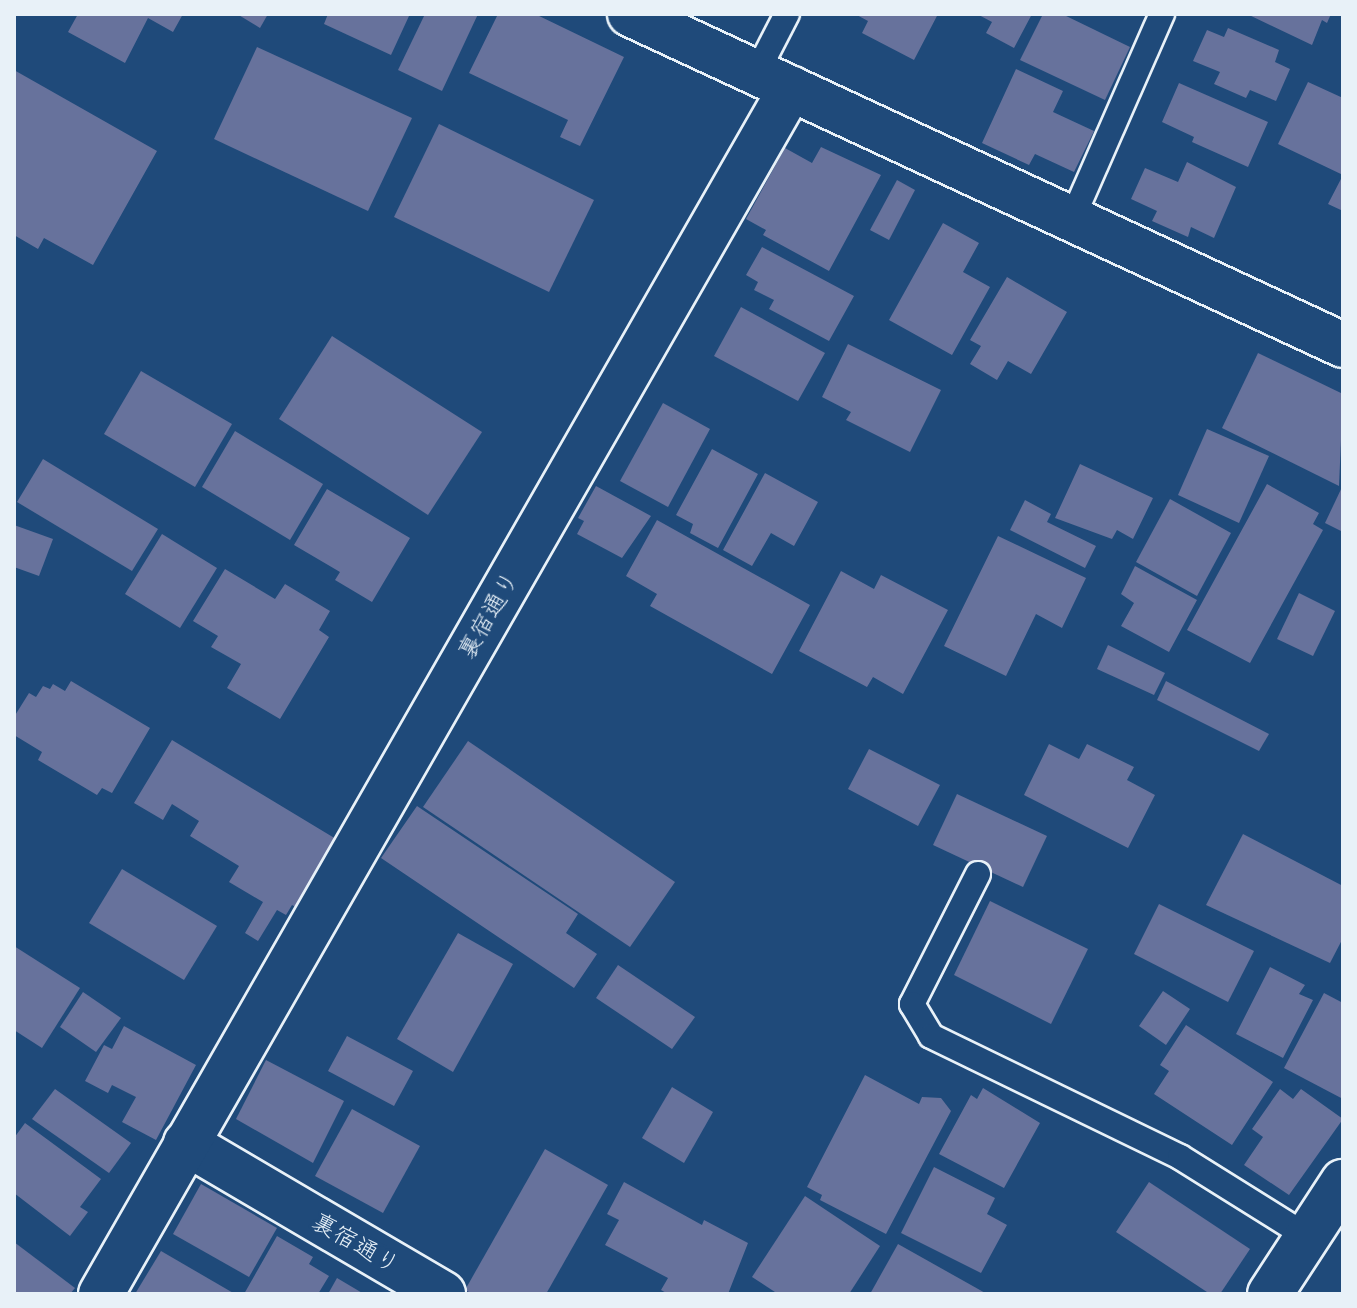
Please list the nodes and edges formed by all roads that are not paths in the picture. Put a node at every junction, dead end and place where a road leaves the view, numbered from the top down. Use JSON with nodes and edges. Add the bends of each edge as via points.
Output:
{"nodes":[{"id":1,"x":630,"y":14,"type":"edge"},
{"id":2,"x":787,"y":14,"type":"edge"},
{"id":3,"x":1162,"y":14,"type":"edge"},
{"id":4,"x":774,"y":80,"type":"junction"},
{"id":5,"x":1072,"y":219,"type":"junction"},
{"id":6,"x":1343,"y":345,"type":"edge"},
{"id":7,"x":978,"y":874,"type":"dead end"},
{"id":8,"x":186,"y":1143,"type":"junction"},
{"id":9,"x":1343,"y":1182,"type":"edge"},
{"id":10,"x":1308,"y":1237,"type":"junction"},
{"id":11,"x":101,"y":1294,"type":"edge"},
{"id":12,"x":443,"y":1294,"type":"edge"},
{"id":13,"x":1270,"y":1294,"type":"edge"}],
"edges":[{"from":1,"to":4,"type":"street"},
{"from":2,"to":4,"type":"lane"},
{"from":3,"to":5,"type":"lane"},
{"from":4,"to":5,"type":"street"},
{"from":4,"to":8,"type":"street","name":"裏宿通り"},
{"from":5,"to":6,"type":"street"},
{"from":7,"to":10,"type":"lane","via":[[912,1004],[931,1036],[1180,1157]]},
{"from":8,"to":11,"type":"street","name":"裏宿通り"},
{"from":8,"to":12,"type":"street","name":"裏宿通り"},
{"from":9,"to":10,"type":"street"},
{"from":10,"to":13,"type":"street"}]}
